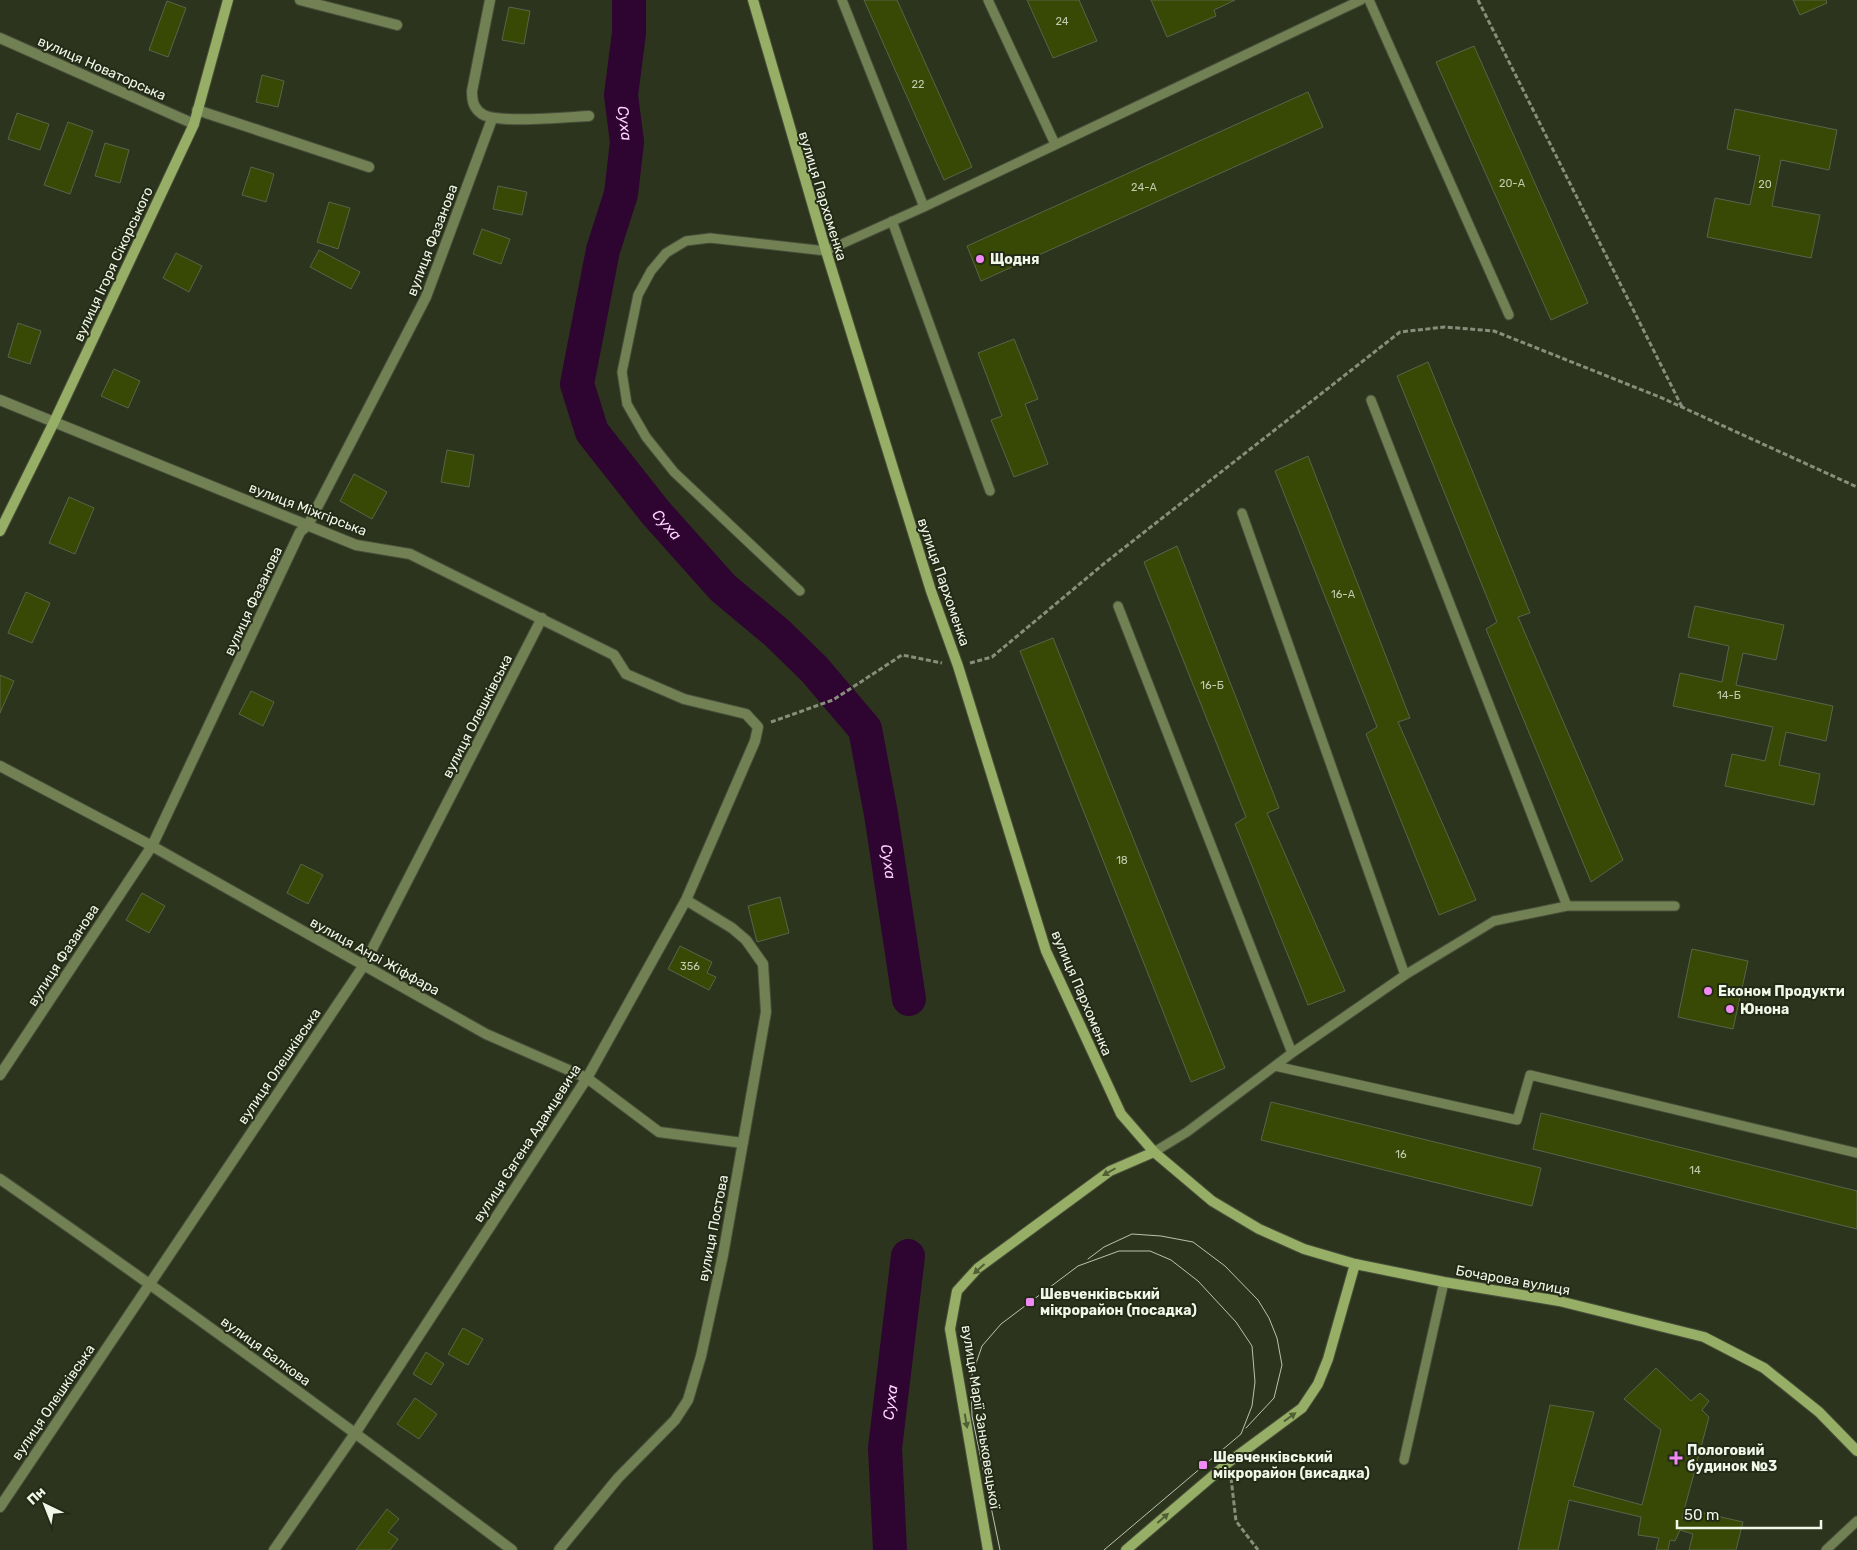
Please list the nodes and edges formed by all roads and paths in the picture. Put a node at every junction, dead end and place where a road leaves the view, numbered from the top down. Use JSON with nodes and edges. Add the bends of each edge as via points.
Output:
{"nodes":[{"id":1,"x":228,"y":0,"type":"edge"},
{"id":2,"x":300,"y":0,"type":"edge"},
{"id":3,"x":490,"y":0,"type":"edge"},
{"id":4,"x":753,"y":0,"type":"edge"},
{"id":5,"x":842,"y":0,"type":"edge"},
{"id":6,"x":988,"y":0,"type":"edge"},
{"id":7,"x":1361,"y":0,"type":"edge"},
{"id":8,"x":1369,"y":0,"type":"edge"},
{"id":9,"x":1478,"y":0,"type":"edge"},
{"id":10,"x":397,"y":25,"type":"dead end"},
{"id":11,"x":0,"y":38,"type":"edge"},
{"id":12,"x":198,"y":110,"type":"junction"},
{"id":13,"x":589,"y":116,"type":"dead end"},
{"id":14,"x":492,"y":119,"type":"junction"},
{"id":15,"x":194,"y":124,"type":"junction"},
{"id":16,"x":1055,"y":144,"type":"junction"},
{"id":17,"x":369,"y":167,"type":"dead end"},
{"id":18,"x":924,"y":207,"type":"junction"},
{"id":19,"x":892,"y":221,"type":"junction"},
{"id":20,"x":826,"y":251,"type":"junction"},
{"id":21,"x":1510,"y":315,"type":"dead end"},
{"id":22,"x":0,"y":400,"type":"edge"},
{"id":23,"x":1371,"y":400,"type":"dead end"},
{"id":24,"x":1682,"y":407,"type":"dead end"},
{"id":25,"x":54,"y":422,"type":"junction"},
{"id":26,"x":990,"y":491,"type":"dead end"},
{"id":27,"x":1242,"y":513,"type":"dead end"},
{"id":28,"x":308,"y":525,"type":"junction"},
{"id":29,"x":0,"y":531,"type":"edge"},
{"id":30,"x":800,"y":591,"type":"dead end"},
{"id":31,"x":1118,"y":606,"type":"dead end"},
{"id":32,"x":542,"y":618,"type":"junction"},
{"id":33,"x":958,"y":666,"type":"junction"},
{"id":34,"x":758,"y":727,"type":"junction"},
{"id":35,"x":0,"y":766,"type":"edge"},
{"id":36,"x":152,"y":846,"type":"junction"},
{"id":37,"x":686,"y":900,"type":"junction"},
{"id":38,"x":1567,"y":906,"type":"junction"},
{"id":39,"x":1674,"y":906,"type":"dead end"},
{"id":40,"x":364,"y":965,"type":"junction"},
{"id":41,"x":1406,"y":975,"type":"junction"},
{"id":42,"x":1292,"y":1052,"type":"junction"},
{"id":43,"x":1275,"y":1066,"type":"junction"},
{"id":44,"x":0,"y":1075,"type":"edge"},
{"id":45,"x":587,"y":1078,"type":"junction"},
{"id":46,"x":743,"y":1143,"type":"junction"},
{"id":47,"x":1154,"y":1152,"type":"junction"},
{"id":48,"x":1857,"y":1153,"type":"edge"},
{"id":49,"x":0,"y":1179,"type":"edge"},
{"id":50,"x":1355,"y":1264,"type":"junction"},
{"id":51,"x":149,"y":1282,"type":"junction"},
{"id":52,"x":1444,"y":1282,"type":"junction"},
{"id":53,"x":356,"y":1432,"type":"junction"},
{"id":54,"x":1857,"y":1451,"type":"edge"},
{"id":55,"x":1404,"y":1460,"type":"dead end"},
{"id":56,"x":1229,"y":1462,"type":"junction"},
{"id":57,"x":0,"y":1507,"type":"edge"},
{"id":58,"x":1857,"y":1521,"type":"edge"},
{"id":59,"x":274,"y":1550,"type":"edge"},
{"id":60,"x":512,"y":1550,"type":"edge"},
{"id":61,"x":559,"y":1550,"type":"edge"},
{"id":62,"x":988,"y":1550,"type":"edge"},
{"id":63,"x":1126,"y":1550,"type":"edge"},
{"id":64,"x":1258,"y":1550,"type":"edge"},
{"id":65,"x":1826,"y":1550,"type":"edge"}],
"edges":[{"from":1,"to":12,"type":"street","name":"вулиця Ігоря Сікорського"},
{"from":2,"to":10,"type":"street"},
{"from":3,"to":14,"type":"street","via":[[472,96],[477,110]]},
{"from":4,"to":20,"type":"street","name":"вулиця Пархоменка"},
{"from":5,"to":18,"type":"lane"},
{"from":6,"to":16,"type":"lane"},
{"from":7,"to":16,"type":"lane"},
{"from":8,"to":21,"type":"lane"},
{"from":9,"to":24,"type":"path"},
{"from":11,"to":15,"type":"street","name":"вулиця Новаторська"},
{"from":12,"to":15,"type":"street","name":"вулиця Ігоря Сікорського"},
{"from":12,"to":17,"type":"street"},
{"from":13,"to":14,"type":"street"},
{"from":14,"to":28,"type":"street","name":"вулиця Фазанова","via":[[426,297]]},
{"from":15,"to":25,"type":"street","name":"вулиця Ігоря Сікорського"},
{"from":16,"to":18,"type":"lane"},
{"from":18,"to":19,"type":"lane"},
{"from":19,"to":20,"type":"lane"},
{"from":19,"to":26,"type":"lane"},
{"from":20,"to":30,"type":"lane","via":[[710,238],[686,241],[666,253],[638,295],[622,372],[627,404],[646,437],[674,472]]},
{"from":20,"to":33,"type":"street","name":"вулиця Пархоменка","via":[[931,591]]},
{"from":22,"to":25,"type":"street","name":"вулиця Міжгірська"},
{"from":23,"to":38,"type":"lane"},
{"from":25,"to":28,"type":"street","name":"вулиця Міжгірська"},
{"from":25,"to":29,"type":"street","name":"вулиця Ігоря Сікорського"},
{"from":27,"to":41,"type":"lane"},
{"from":28,"to":32,"type":"street","name":"вулиця Міжгірська","via":[[356,544],[410,554]]},
{"from":28,"to":36,"type":"street","name":"вулиця Фазанова","via":[[300,532]]},
{"from":31,"to":42,"type":"lane"},
{"from":32,"to":34,"type":"street","name":"вулиця Міжгірська","via":[[614,655],[626,674],[684,699],[746,714]]},
{"from":32,"to":40,"type":"street","name":"вулиця Олешківська"},
{"from":33,"to":34,"type":"path","via":[[902,655],[833,700]]},
{"from":33,"to":47,"type":"street","name":"вулиця Пархоменка","via":[[1046,951],[1121,1114]]},
{"from":34,"to":37,"type":"street","name":"вулиця Євгена Адамцевича","via":[[755,741]]},
{"from":35,"to":36,"type":"street","name":"вулиця Анрі Жіффара"},
{"from":36,"to":40,"type":"street","name":"вулиця Анрі Жіффара"},
{"from":36,"to":44,"type":"street","name":"вулиця Фазанова"},
{"from":37,"to":45,"type":"street","name":"вулиця Євгена Адамцевича"},
{"from":37,"to":46,"type":"street","name":"вулиця Постова","via":[[732,928],[746,940],[763,964],[766,1012]]},
{"from":38,"to":39,"type":"lane"},
{"from":38,"to":41,"type":"lane","via":[[1494,921]]},
{"from":40,"to":45,"type":"street","name":"вулиця Анрі Жіффара","via":[[486,1034]]},
{"from":40,"to":51,"type":"street","name":"вулиця Олешківська"},
{"from":41,"to":42,"type":"lane"},
{"from":42,"to":43,"type":"lane"},
{"from":43,"to":47,"type":"lane","via":[[1187,1132]]},
{"from":43,"to":48,"type":"lane","via":[[1517,1120],[1530,1075]]},
{"from":45,"to":46,"type":"street","name":"вулиця Анрі Жіффара","via":[[659,1132]]},
{"from":45,"to":53,"type":"street","name":"вулиця Євгена Адамцевича"},
{"from":46,"to":61,"type":"street","name":"вулиця Постова","via":[[723,1255],[688,1400],[675,1420],[618,1478]]},
{"from":47,"to":50,"type":"street","name":"Бочарова вулиця","via":[[1212,1201],[1259,1229],[1304,1249]]},
{"from":47,"to":62,"type":"street","name":"вулиця Марії Заньковецької","one_way":true,"via":[[1110,1171],[978,1268],[957,1291],[950,1330]]},
{"from":49,"to":51,"type":"street","name":"вулиця Балкова"},
{"from":50,"to":52,"type":"street","name":"Бочарова вулиця"},
{"from":56,"to":50,"type":"street","one_way":true,"via":[[1302,1408],[1318,1384]]},
{"from":51,"to":53,"type":"street","name":"вулиця Балкова"},
{"from":51,"to":57,"type":"street","name":"вулиця Олешківська"},
{"from":52,"to":54,"type":"street","name":"Бочарова вулиця","via":[[1559,1301],[1704,1337],[1764,1368],[1819,1412]]},
{"from":52,"to":55,"type":"lane"},
{"from":53,"to":59,"type":"street","name":"вулиця Євгена Адамцевича"},
{"from":53,"to":60,"type":"street","name":"вулиця Балкова"},
{"from":63,"to":56,"type":"street","one_way":true},
{"from":56,"to":64,"type":"path","via":[[1236,1521]]},
{"from":58,"to":65,"type":"lane"}]}
